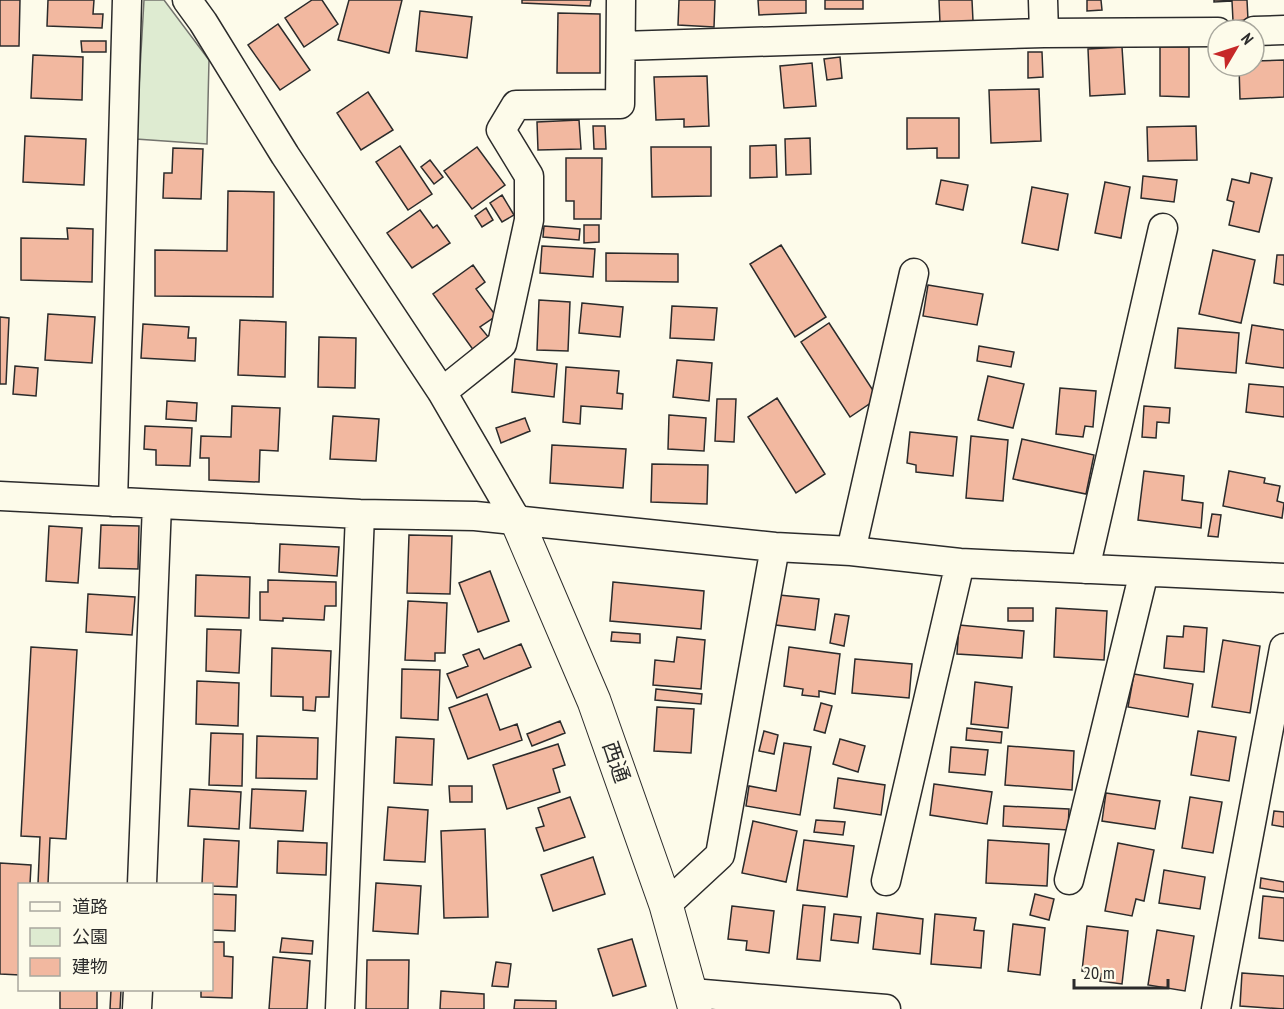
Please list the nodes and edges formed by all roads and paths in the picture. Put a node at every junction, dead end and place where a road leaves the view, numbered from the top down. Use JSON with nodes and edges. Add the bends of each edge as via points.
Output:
{"nodes":[{"id":1,"x":127,"y":0,"type":"edge"},
{"id":2,"x":621,"y":0,"type":"edge"},
{"id":3,"x":1043,"y":0,"type":"edge"},
{"id":4,"x":202,"y":7,"type":"edge"},
{"id":5,"x":1284,"y":30,"type":"edge"},
{"id":6,"x":1266,"y":31,"type":"edge"},
{"id":7,"x":1206,"y":32,"type":"edge"},
{"id":8,"x":1044,"y":33,"type":"junction"},
{"id":9,"x":621,"y":46,"type":"junction"},
{"id":10,"x":1163,"y":228,"type":"dead end"},
{"id":11,"x":914,"y":273,"type":"dead end"},
{"id":12,"x":442,"y":392,"type":"junction"},
{"id":13,"x":0,"y":496,"type":"edge"},
{"id":14,"x":113,"y":502,"type":"junction"},
{"id":15,"x":157,"y":504,"type":"junction"},
{"id":16,"x":360,"y":514,"type":"junction"},
{"id":17,"x":517,"y":521,"type":"junction"},
{"id":18,"x":775,"y":547,"type":"junction"},
{"id":19,"x":851,"y":551,"type":"junction"},
{"id":20,"x":960,"y":563,"type":"junction"},
{"id":21,"x":1085,"y":569,"type":"junction"},
{"id":22,"x":1144,"y":572,"type":"junction"},
{"id":23,"x":1284,"y":578,"type":"edge"},
{"id":24,"x":1284,"y":648,"type":"edge"},
{"id":25,"x":1069,"y":880,"type":"dead end"},
{"id":26,"x":886,"y":881,"type":"dead end"},
{"id":27,"x":142,"y":883,"type":"edge"},
{"id":28,"x":666,"y":905,"type":"junction"},
{"id":29,"x":138,"y":991,"type":"edge"},
{"id":30,"x":694,"y":1001,"type":"edge"},
{"id":31,"x":137,"y":1009,"type":"edge"},
{"id":32,"x":340,"y":1009,"type":"edge"},
{"id":33,"x":886,"y":1009,"type":"edge"},
{"id":34,"x":1216,"y":1009,"type":"edge"}],
"edges":[{"from":1,"to":14,"type":"street"},
{"from":2,"to":9,"type":"street"},
{"from":3,"to":8,"type":"street"},
{"from":4,"to":12,"type":"street","via":[[285,155]]},
{"from":5,"to":6,"type":"street"},
{"from":7,"to":8,"type":"street"},
{"from":8,"to":9,"type":"street"},
{"from":9,"to":12,"type":"street","via":[[620,104],[516,105],[501,130],[529,176],[529,220],[502,344]]},
{"from":10,"to":21,"type":"street"},
{"from":11,"to":19,"type":"street"},
{"from":12,"to":17,"type":"street"},
{"from":13,"to":14,"type":"street"},
{"from":14,"to":15,"type":"street"},
{"from":15,"to":16,"type":"street"},
{"from":15,"to":27,"type":"street"},
{"from":16,"to":17,"type":"street","via":[[475,516]]},
{"from":16,"to":32,"type":"street"},
{"from":17,"to":18,"type":"street"},
{"from":17,"to":28,"type":"street","name":"西通","via":[[594,701]]},
{"from":18,"to":19,"type":"street"},
{"from":18,"to":28,"type":"street","via":[[720,855]]},
{"from":19,"to":20,"type":"street"},
{"from":20,"to":21,"type":"street"},
{"from":20,"to":26,"type":"street"},
{"from":21,"to":22,"type":"street"},
{"from":22,"to":23,"type":"street"},
{"from":22,"to":25,"type":"street"},
{"from":24,"to":34,"type":"street"},
{"from":28,"to":30,"type":"street","name":"西通"},
{"from":29,"to":31,"type":"street"},
{"from":30,"to":33,"type":"street"}]}
